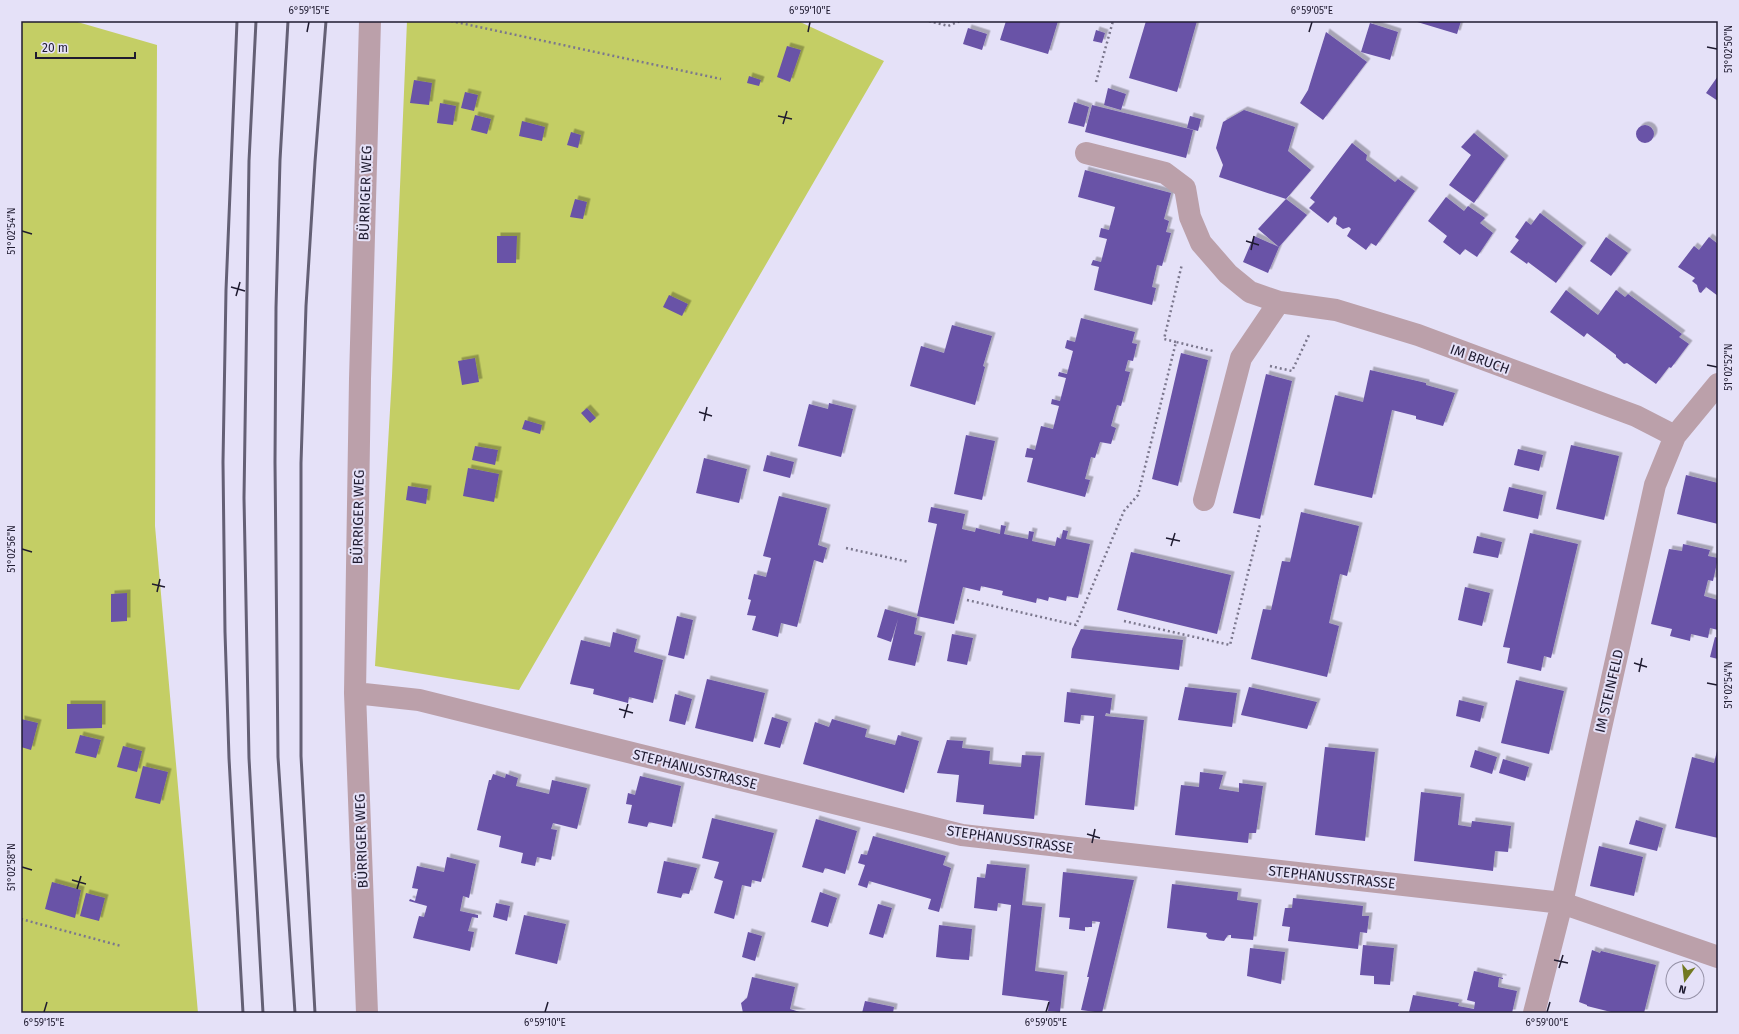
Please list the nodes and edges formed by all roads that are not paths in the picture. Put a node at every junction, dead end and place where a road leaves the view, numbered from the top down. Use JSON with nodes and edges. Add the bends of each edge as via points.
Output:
{"nodes":[{"id":1,"x":370,"y":21,"type":"edge"},
{"id":2,"x":1086,"y":153,"type":"dead end"},
{"id":3,"x":1279,"y":302,"type":"junction"},
{"id":4,"x":1718,"y":384,"type":"edge"},
{"id":5,"x":1675,"y":436,"type":"junction"},
{"id":6,"x":1204,"y":500,"type":"dead end"},
{"id":7,"x":355,"y":693,"type":"junction"},
{"id":8,"x":1562,"y":903,"type":"junction"},
{"id":9,"x":1717,"y":955,"type":"edge"},
{"id":10,"x":367,"y":1013,"type":"edge"},
{"id":11,"x":1534,"y":1013,"type":"edge"}],
"edges":[{"from":1,"to":7,"type":"street","name":"BÜRRIGER WEG"},
{"from":2,"to":3,"type":"street","name":"IM BRUCH","via":[[1165,173],[1185,188],[1192,223],[1201,243],[1228,274],[1250,292]]},
{"from":3,"to":5,"type":"street","name":"IM BRUCH","via":[[1336,310],[1418,335],[1636,416]]},
{"from":3,"to":6,"type":"street","via":[[1241,358]]},
{"from":4,"to":5,"type":"street","name":"IM STEINFELD"},
{"from":5,"to":8,"type":"street","name":"IM STEINFELD","via":[[1655,485]]},
{"from":7,"to":8,"type":"street","name":"STEPHANUSSTRASSE","via":[[419,700],[962,836]]},
{"from":7,"to":10,"type":"street","name":"BÜRRIGER WEG"},
{"from":8,"to":9,"type":"street","name":"STEPHANUSSTRASSE"},
{"from":8,"to":11,"type":"street","name":"IM STEINFELD"}]}
